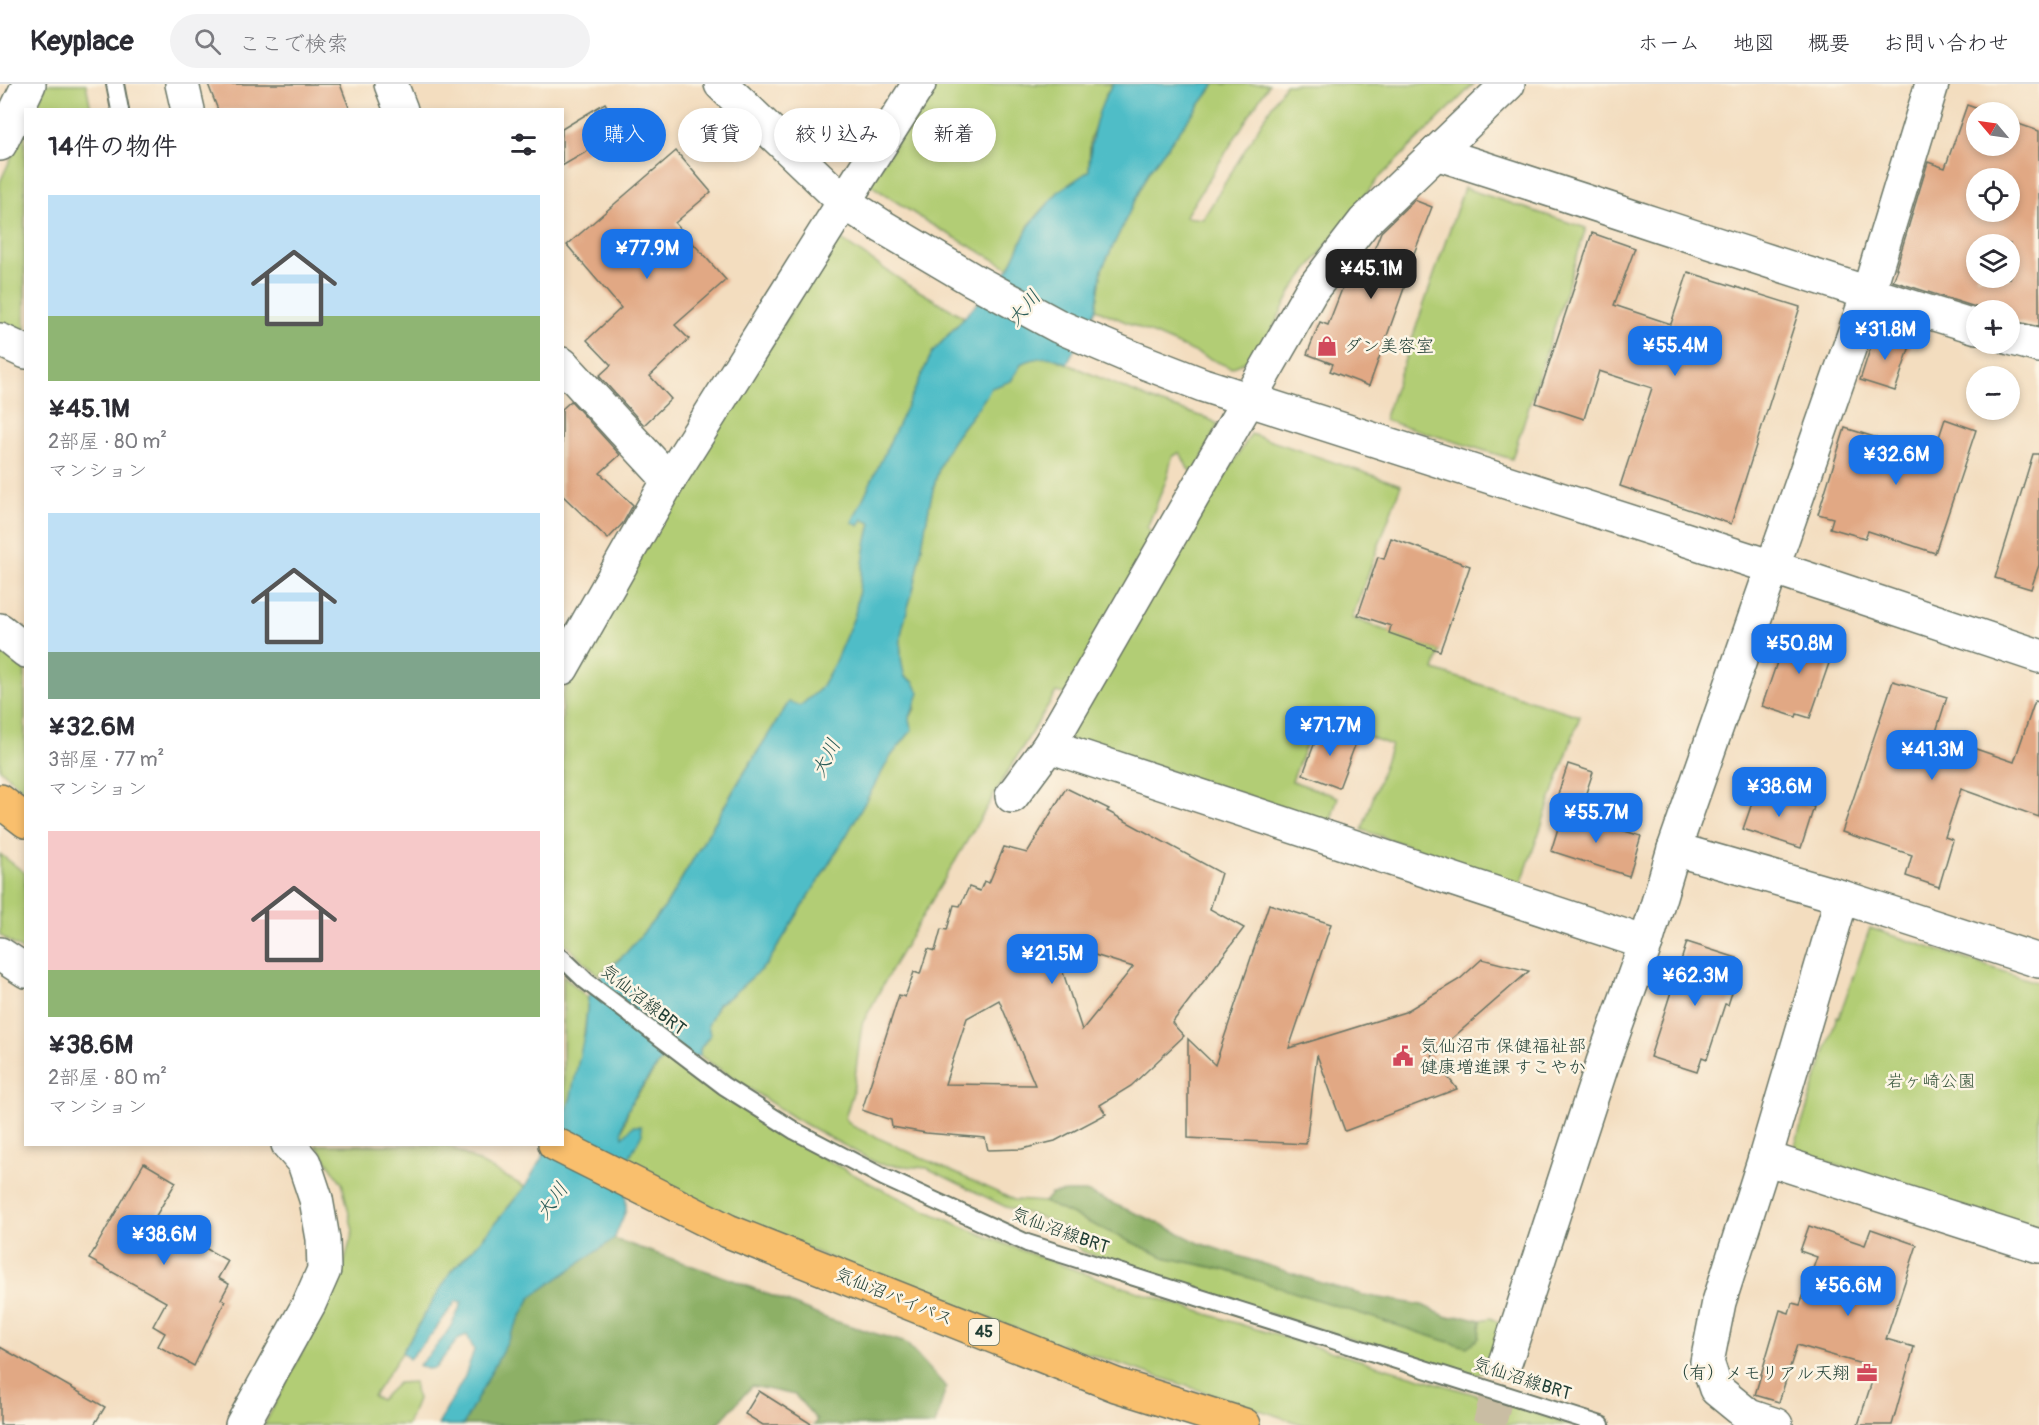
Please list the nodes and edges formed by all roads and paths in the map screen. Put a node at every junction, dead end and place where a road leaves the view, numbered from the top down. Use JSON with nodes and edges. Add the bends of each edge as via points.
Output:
{"nodes":[{"id":1,"x":29,"y":84,"type":"edge"},
{"id":2,"x":115,"y":84,"type":"edge"},
{"id":3,"x":182,"y":84,"type":"edge"},
{"id":4,"x":391,"y":84,"type":"edge"},
{"id":5,"x":721,"y":84,"type":"edge"},
{"id":6,"x":919,"y":84,"type":"edge"},
{"id":7,"x":1508,"y":84,"type":"edge"},
{"id":8,"x":1932,"y":84,"type":"edge"},
{"id":9,"x":120,"y":108,"type":"edge"},
{"id":10,"x":188,"y":108,"type":"edge"},
{"id":11,"x":400,"y":108,"type":"edge"},
{"id":12,"x":0,"y":144,"type":"edge"},
{"id":13,"x":1436,"y":153,"type":"junction"},
{"id":14,"x":844,"y":202,"type":"junction"},
{"id":15,"x":1868,"y":294,"type":"junction"},
{"id":16,"x":1966,"y":324,"type":"edge"},
{"id":17,"x":0,"y":340,"type":"edge"},
{"id":18,"x":2020,"y":341,"type":"edge"},
{"id":19,"x":2039,"y":346,"type":"edge"},
{"id":20,"x":24,"y":351,"type":"edge"},
{"id":21,"x":564,"y":366,"type":"edge"},
{"id":22,"x":1248,"y":400,"type":"junction"},
{"id":23,"x":669,"y":480,"type":"junction"},
{"id":24,"x":1772,"y":567,"type":"junction"},
{"id":25,"x":0,"y":630,"type":"edge"},
{"id":26,"x":24,"y":649,"type":"edge"},
{"id":27,"x":2039,"y":656,"type":"edge"},
{"id":28,"x":564,"y":664,"type":"edge"},
{"id":29,"x":1049,"y":746,"type":"junction"},
{"id":30,"x":1012,"y":796,"type":"dead end"},
{"id":31,"x":1674,"y":849,"type":"junction"},
{"id":32,"x":1842,"y":897,"type":"junction"},
{"id":33,"x":1646,"y":943,"type":"junction"},
{"id":34,"x":0,"y":954,"type":"edge"},
{"id":35,"x":564,"y":960,"type":"edge"},
{"id":36,"x":2039,"y":961,"type":"edge"},
{"id":37,"x":24,"y":970,"type":"edge"},
{"id":38,"x":290,"y":1146,"type":"edge"},
{"id":39,"x":559,"y":1146,"type":"edge"},
{"id":40,"x":1766,"y":1158,"type":"junction"},
{"id":41,"x":2039,"y":1246,"type":"edge"},
{"id":42,"x":1506,"y":1360,"type":"tunnel mouth"},
{"id":43,"x":242,"y":1425,"type":"edge"},
{"id":44,"x":1244,"y":1425,"type":"edge"},
{"id":45,"x":1601,"y":1425,"type":"edge"},
{"id":46,"x":1776,"y":1425,"type":"edge"}],
"edges":[{"from":1,"to":12,"type":"street"},
{"from":2,"to":9,"type":"lane"},
{"from":3,"to":10,"type":"street"},
{"from":4,"to":11,"type":"street"},
{"from":5,"to":14,"type":"street"},
{"from":6,"to":14,"type":"street"},
{"from":7,"to":13,"type":"street"},
{"from":8,"to":15,"type":"street"},
{"from":13,"to":15,"type":"street"},
{"from":13,"to":22,"type":"street","via":[[1364,222],[1311,291]]},
{"from":14,"to":22,"type":"street","via":[[1058,326]]},
{"from":14,"to":23,"type":"street"},
{"from":15,"to":16,"type":"street"},
{"from":15,"to":24,"type":"street"},
{"from":17,"to":20,"type":"street"},
{"from":18,"to":19,"type":"street"},
{"from":21,"to":23,"type":"street"},
{"from":22,"to":24,"type":"street"},
{"from":22,"to":29,"type":"street"},
{"from":23,"to":28,"type":"street"},
{"from":24,"to":27,"type":"street"},
{"from":24,"to":31,"type":"street"},
{"from":25,"to":26,"type":"street"},
{"from":29,"to":30,"type":"street"},
{"from":29,"to":33,"type":"street"},
{"from":31,"to":32,"type":"street"},
{"from":31,"to":33,"type":"street"},
{"from":32,"to":36,"type":"street"},
{"from":32,"to":40,"type":"street"},
{"from":33,"to":42,"type":"street"},
{"from":34,"to":37,"type":"street"},
{"from":35,"to":45,"type":"lane","name":"気仙沼線BRT","via":[[714,1079],[795,1131],[883,1177],[1027,1243]]},
{"from":38,"to":43,"type":"street","via":[[304,1163],[316,1199],[324,1270]]},
{"from":39,"to":44,"type":"highway","name":"気仙沼バイパス","number":"45","via":[[728,1231],[1116,1385]]},
{"from":40,"to":41,"type":"street"},
{"from":40,"to":46,"type":"street","via":[[1719,1302],[1707,1362],[1716,1389],[1749,1416]]}]}
